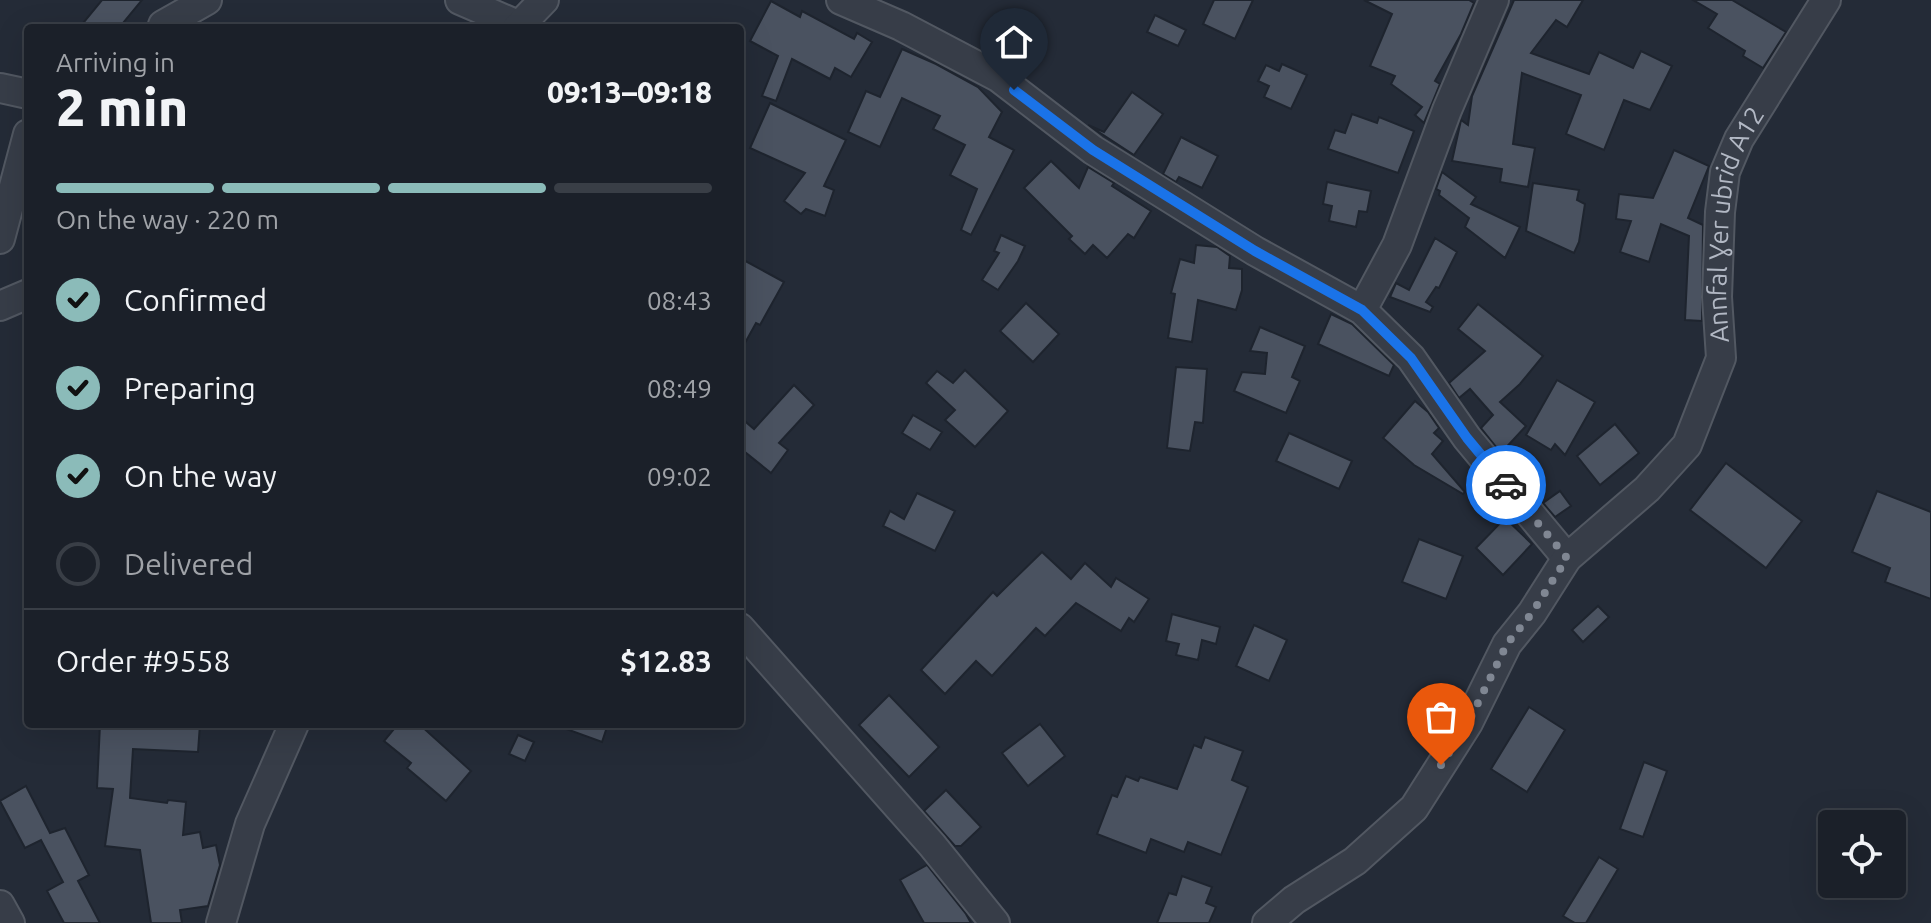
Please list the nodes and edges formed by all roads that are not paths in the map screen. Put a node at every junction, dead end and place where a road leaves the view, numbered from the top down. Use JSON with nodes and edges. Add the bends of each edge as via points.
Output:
{"nodes":[{"id":1,"x":207,"y":0,"type":"edge"},
{"id":2,"x":460,"y":0,"type":"edge"},
{"id":3,"x":544,"y":0,"type":"edge"},
{"id":4,"x":841,"y":0,"type":"edge"},
{"id":5,"x":1494,"y":0,"type":"edge"},
{"id":6,"x":1826,"y":0,"type":"edge"},
{"id":7,"x":165,"y":24,"type":"edge"},
{"id":8,"x":512,"y":24,"type":"edge"},
{"id":9,"x":522,"y":24,"type":"edge"},
{"id":10,"x":0,"y":88,"type":"edge"},
{"id":11,"x":24,"y":93,"type":"edge"},
{"id":12,"x":24,"y":149,"type":"edge"},
{"id":13,"x":0,"y":239,"type":"edge"},
{"id":14,"x":24,"y":296,"type":"edge"},
{"id":15,"x":0,"y":306,"type":"edge"},
{"id":16,"x":1362,"y":310,"type":"junction"},
{"id":17,"x":1567,"y":558,"type":"junction"},
{"id":18,"x":744,"y":633,"type":"edge"},
{"id":19,"x":292,"y":728,"type":"edge"},
{"id":20,"x":0,"y":905,"type":"edge"},
{"id":21,"x":10,"y":923,"type":"edge"},
{"id":22,"x":221,"y":923,"type":"edge"},
{"id":23,"x":995,"y":923,"type":"edge"},
{"id":24,"x":1267,"y":923,"type":"edge"}],
"edges":[{"from":1,"to":7,"type":"street"},
{"from":2,"to":8,"type":"street"},
{"from":3,"to":9,"type":"street"},
{"from":4,"to":16,"type":"street","via":[[998,77],[1093,150]]},
{"from":5,"to":16,"type":"street","via":[[1397,245]]},
{"from":6,"to":17,"type":"street","name":"Annfal ɣer ubrid A12","via":[[1739,139],[1725,172],[1717,297],[1721,358],[1687,445],[1647,489]]},
{"from":10,"to":11,"type":"street"},
{"from":12,"to":13,"type":"street"},
{"from":14,"to":15,"type":"street"},
{"from":16,"to":17,"type":"street","via":[[1411,358],[1467,438]]},
{"from":17,"to":24,"type":"street","name":"Annfal ɣer ubrid A12","via":[[1507,644],[1468,723],[1414,808],[1355,861]]},
{"from":18,"to":23,"type":"street"},
{"from":19,"to":22,"type":"street","via":[[250,824]]},
{"from":20,"to":21,"type":"street"}]}
